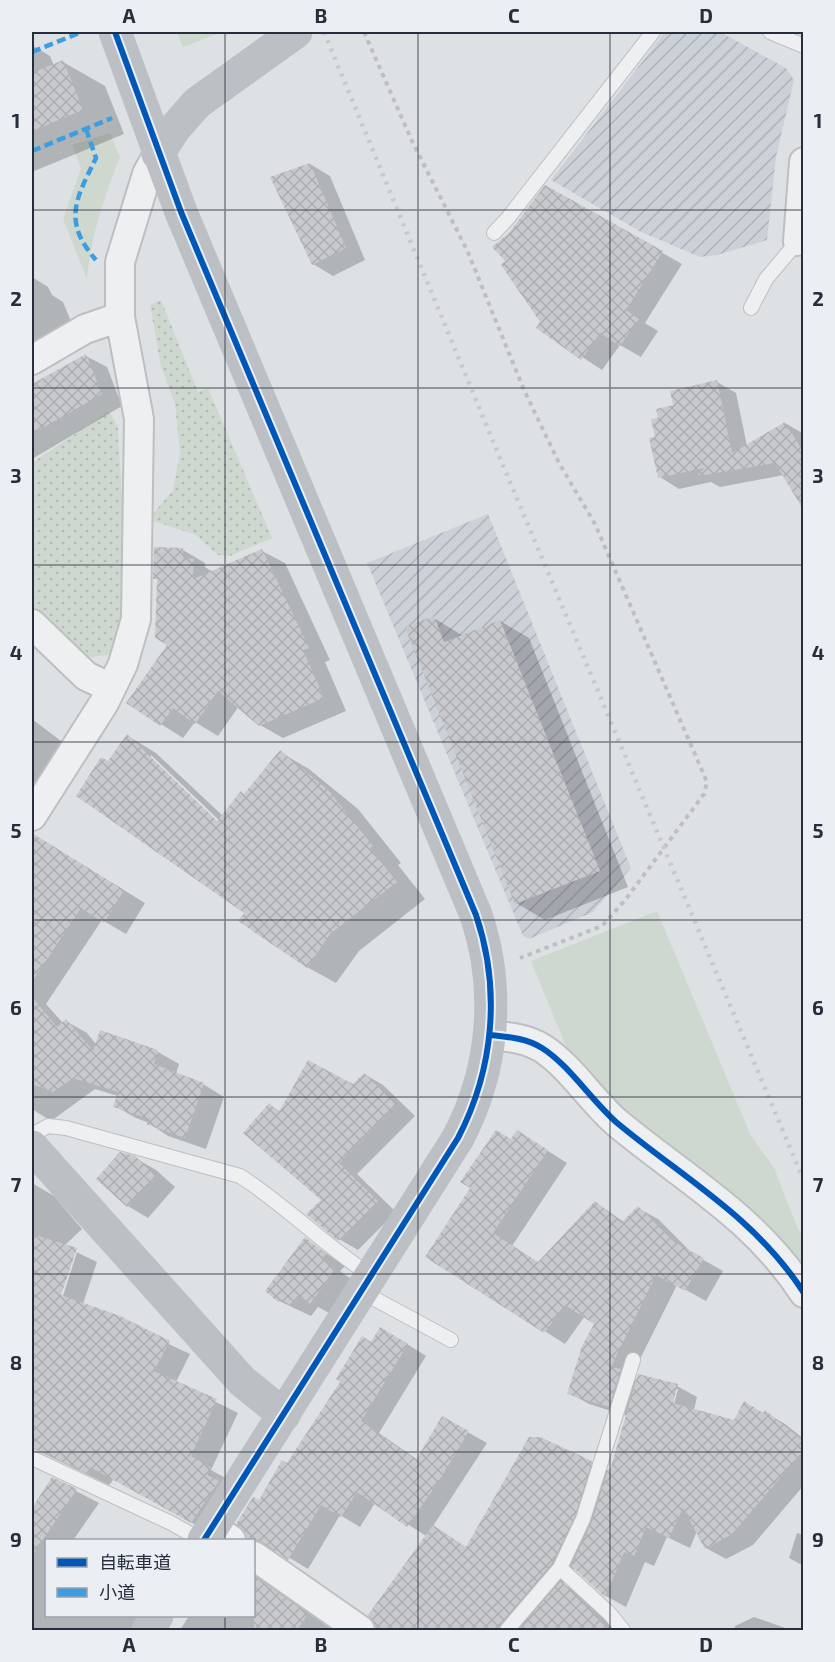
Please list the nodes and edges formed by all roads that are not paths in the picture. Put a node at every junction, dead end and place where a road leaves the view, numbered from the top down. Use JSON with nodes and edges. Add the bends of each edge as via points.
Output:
{"nodes":[{"id":1,"x":115,"y":32,"type":"edge"},
{"id":2,"x":654,"y":32,"type":"edge"},
{"id":3,"x":770,"y":32,"type":"edge"},
{"id":4,"x":292,"y":33,"type":"edge"},
{"id":5,"x":804,"y":46,"type":"edge"},
{"id":6,"x":158,"y":154,"type":"junction"},
{"id":7,"x":804,"y":162,"type":"edge"},
{"id":8,"x":494,"y":233,"type":"dead end"},
{"id":9,"x":798,"y":241,"type":"joint"},
{"id":10,"x":751,"y":308,"type":"dead end"},
{"id":11,"x":120,"y":317,"type":"junction"},
{"id":12,"x":32,"y":360,"type":"edge"},
{"id":13,"x":32,"y":624,"type":"edge"},
{"id":14,"x":111,"y":688,"type":"junction"},
{"id":15,"x":32,"y":816,"type":"edge"},
{"id":16,"x":490,"y":1035,"type":"junction"},
{"id":17,"x":32,"y":1135,"type":"edge"},
{"id":18,"x":32,"y":1147,"type":"edge"},
{"id":19,"x":367,"y":1284,"type":"junction"},
{"id":20,"x":804,"y":1293,"type":"edge"},
{"id":21,"x":451,"y":1340,"type":"dead end"},
{"id":22,"x":633,"y":1360,"type":"dead end"},
{"id":23,"x":284,"y":1415,"type":"junction"},
{"id":24,"x":32,"y":1458,"type":"edge"},
{"id":25,"x":212,"y":1537,"type":"edge"},
{"id":26,"x":255,"y":1557,"type":"edge"},
{"id":27,"x":560,"y":1568,"type":"junction"},
{"id":28,"x":156,"y":1617,"type":"edge"},
{"id":29,"x":148,"y":1630,"type":"edge"},
{"id":30,"x":360,"y":1630,"type":"edge"},
{"id":31,"x":507,"y":1630,"type":"edge"},
{"id":32,"x":623,"y":1630,"type":"edge"}],
"edges":[{"from":1,"to":6,"type":"street"},
{"from":2,"to":8,"type":"lane"},
{"from":3,"to":5,"type":"lane"},
{"from":4,"to":6,"type":"street","via":[[197,103]]},
{"from":6,"to":11,"type":"street","via":[[147,174],[120,262]]},
{"from":6,"to":16,"type":"street","via":[[476,915],[491,978]]},
{"from":7,"to":9,"type":"street"},
{"from":9,"to":10,"type":"lane","via":[[766,279]]},
{"from":11,"to":12,"type":"street","via":[[85,329]]},
{"from":11,"to":14,"type":"street","via":[[139,419],[137,594],[130,643]]},
{"from":13,"to":14,"type":"street","via":[[67,660]]},
{"from":14,"to":15,"type":"street","via":[[94,722]]},
{"from":16,"to":19,"type":"street","via":[[471,1114],[447,1160]]},
{"from":16,"to":20,"type":"street","via":[[524,1040],[549,1052],[616,1121],[721,1200]]},
{"from":17,"to":19,"type":"lane","via":[[48,1126],[66,1128],[240,1176],[340,1255]]},
{"from":18,"to":23,"type":"street","via":[[242,1381]]},
{"from":19,"to":21,"type":"lane"},
{"from":19,"to":23,"type":"street"},
{"from":22,"to":27,"type":"lane","via":[[595,1486]]},
{"from":23,"to":25,"type":"street"},
{"from":24,"to":25,"type":"lane","via":[[171,1523]]},
{"from":26,"to":30,"type":"street"},
{"from":27,"to":31,"type":"lane"},
{"from":27,"to":32,"type":"lane"},
{"from":28,"to":29,"type":"street"}]}
